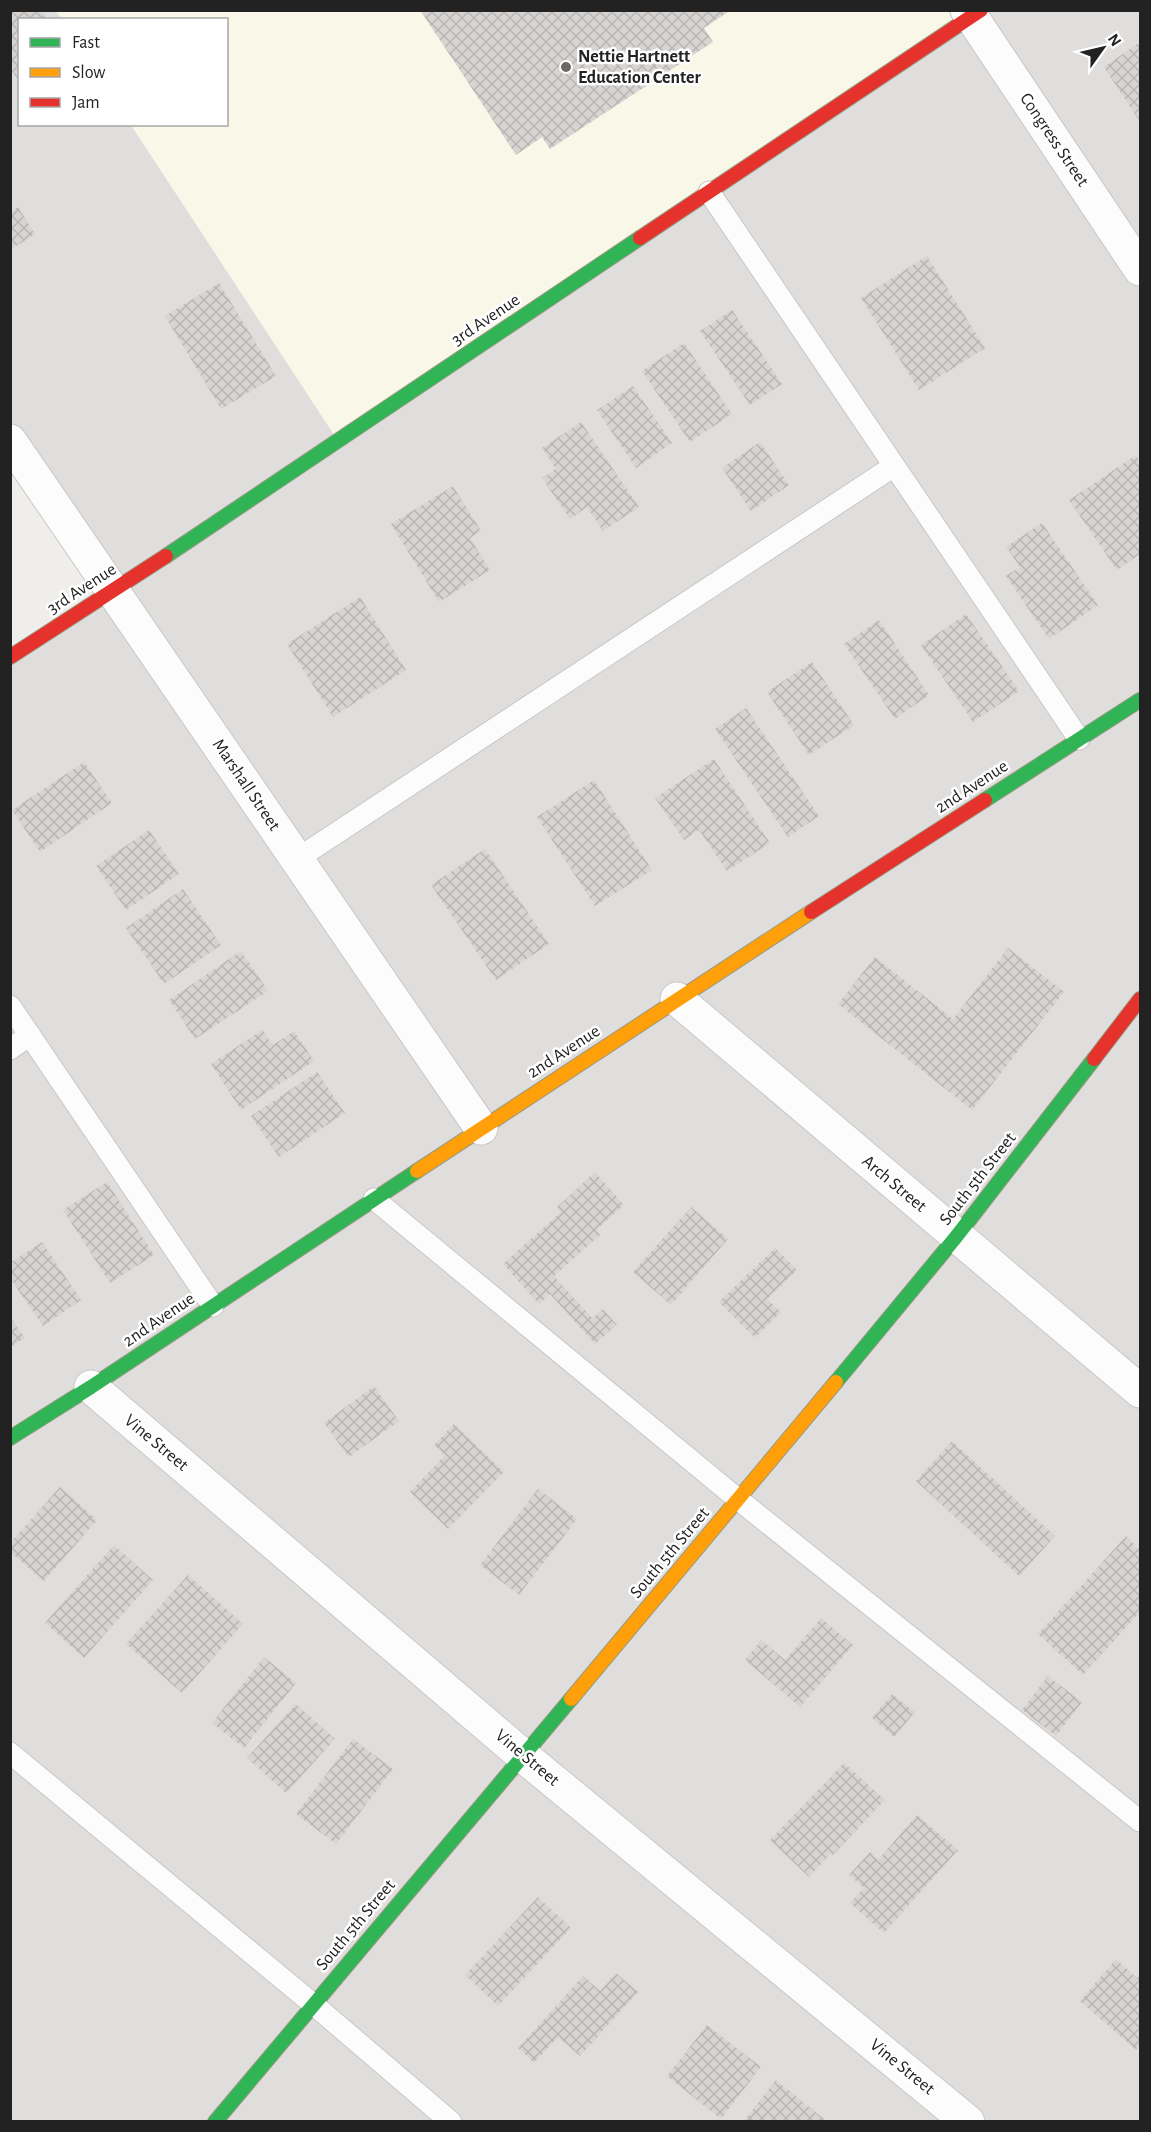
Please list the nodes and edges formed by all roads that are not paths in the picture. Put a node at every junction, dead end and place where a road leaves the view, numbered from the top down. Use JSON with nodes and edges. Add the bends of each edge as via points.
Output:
{"nodes":[{"id":1,"x":973,"y":13,"type":"edge"},
{"id":2,"x":709,"y":192,"type":"junction"},
{"id":3,"x":1140,"y":269,"type":"edge"},
{"id":4,"x":10,"y":441,"type":"edge"},
{"id":5,"x":894,"y":466,"type":"junction"},
{"id":6,"x":114,"y":591,"type":"junction"},
{"id":7,"x":10,"y":657,"type":"edge"},
{"id":8,"x":1140,"y":700,"type":"edge"},
{"id":9,"x":1079,"y":739,"type":"junction"},
{"id":10,"x":297,"y":859,"type":"junction"},
{"id":11,"x":677,"y":999,"type":"junction"},
{"id":12,"x":1140,"y":999,"type":"edge"},
{"id":13,"x":10,"y":1006,"type":"edge"},
{"id":14,"x":30,"y":1035,"type":"junction"},
{"id":15,"x":10,"y":1049,"type":"edge"},
{"id":16,"x":481,"y":1128,"type":"junction"},
{"id":17,"x":374,"y":1199,"type":"junction"},
{"id":18,"x":956,"y":1237,"type":"junction"},
{"id":19,"x":213,"y":1306,"type":"junction"},
{"id":20,"x":91,"y":1387,"type":"junction"},
{"id":21,"x":1140,"y":1391,"type":"edge"},
{"id":22,"x":10,"y":1438,"type":"edge"},
{"id":23,"x":739,"y":1500,"type":"junction"},
{"id":24,"x":10,"y":1753,"type":"edge"},
{"id":25,"x":522,"y":1755,"type":"junction"},
{"id":26,"x":1140,"y":1821,"type":"edge"},
{"id":27,"x":313,"y":2004,"type":"junction"},
{"id":28,"x":214,"y":2121,"type":"edge"},
{"id":29,"x":451,"y":2121,"type":"edge"},
{"id":30,"x":968,"y":2121,"type":"edge"}],
"edges":[{"from":1,"to":2,"type":"street","name":"3rd Avenue"},
{"from":1,"to":3,"type":"street","name":"Congress Street"},
{"from":2,"to":5,"type":"lane"},
{"from":2,"to":6,"type":"street","name":"3rd Avenue"},
{"from":4,"to":6,"type":"street","name":"Marshall Street"},
{"from":5,"to":9,"type":"lane"},
{"from":5,"to":10,"type":"lane"},
{"from":6,"to":7,"type":"street","name":"3rd Avenue"},
{"from":6,"to":10,"type":"street","name":"Marshall Street"},
{"from":8,"to":9,"type":"street","name":"2nd Avenue"},
{"from":9,"to":11,"type":"street","name":"2nd Avenue"},
{"from":10,"to":16,"type":"street","name":"Marshall Street"},
{"from":11,"to":16,"type":"street","name":"2nd Avenue"},
{"from":11,"to":18,"type":"street","name":"Arch Street"},
{"from":12,"to":18,"type":"street","name":"South 5th Street"},
{"from":13,"to":14,"type":"lane"},
{"from":14,"to":15,"type":"lane"},
{"from":14,"to":19,"type":"lane"},
{"from":16,"to":17,"type":"street","name":"2nd Avenue"},
{"from":17,"to":19,"type":"street","name":"2nd Avenue"},
{"from":17,"to":23,"type":"lane"},
{"from":18,"to":21,"type":"street","name":"Arch Street"},
{"from":18,"to":23,"type":"street","name":"South 5th Street"},
{"from":19,"to":20,"type":"street","name":"2nd Avenue"},
{"from":20,"to":22,"type":"street","name":"2nd Avenue"},
{"from":20,"to":25,"type":"street","name":"Vine Street"},
{"from":23,"to":25,"type":"street","name":"South 5th Street"},
{"from":23,"to":26,"type":"lane"},
{"from":24,"to":27,"type":"lane"},
{"from":25,"to":27,"type":"street","name":"South 5th Street"},
{"from":25,"to":30,"type":"street","name":"Vine Street"},
{"from":27,"to":28,"type":"street","name":"South 5th Street"},
{"from":27,"to":29,"type":"lane"}]}
